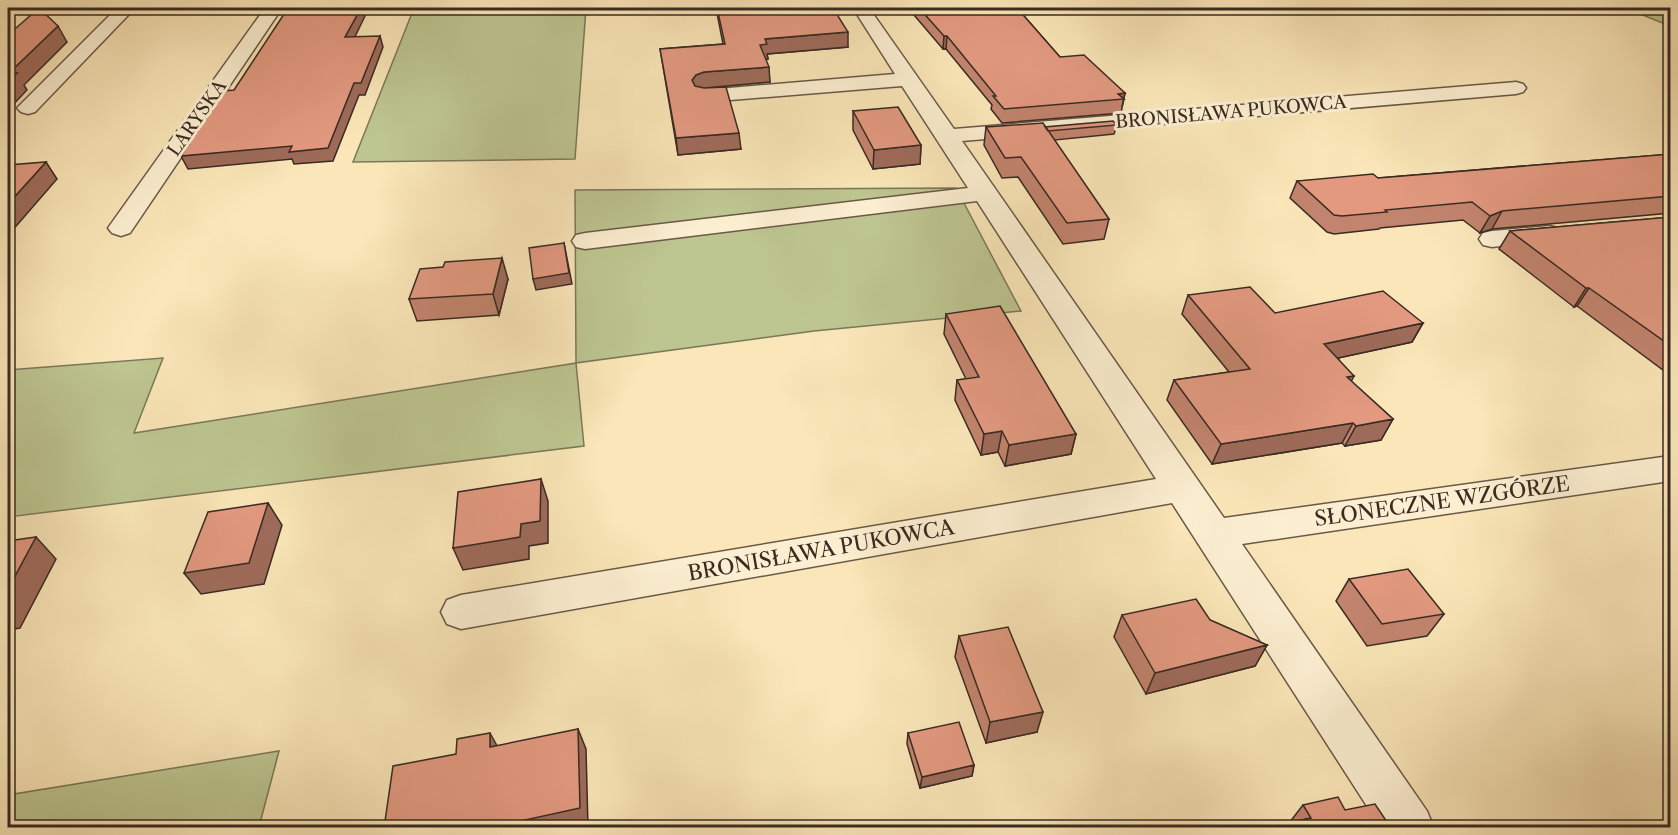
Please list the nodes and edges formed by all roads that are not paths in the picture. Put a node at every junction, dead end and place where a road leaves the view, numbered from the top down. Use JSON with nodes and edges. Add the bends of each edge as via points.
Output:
{"nodes":[{"id":1,"x":126,"y":8,"type":"edge"},
{"id":2,"x":273,"y":8,"type":"edge"},
{"id":3,"x":861,"y":8,"type":"edge"},
{"id":4,"x":909,"y":79,"type":"junction"},
{"id":5,"x":1516,"y":88,"type":"dead end"},
{"id":6,"x":706,"y":96,"type":"edge"},
{"id":7,"x":28,"y":108,"type":"dead end"},
{"id":8,"x":946,"y":136,"type":"junction"},
{"id":9,"x":985,"y":194,"type":"junction"},
{"id":10,"x":121,"y":228,"type":"dead end"},
{"id":11,"x":1576,"y":232,"type":"edge"},
{"id":12,"x":1492,"y":239,"type":"dead end"},
{"id":13,"x":585,"y":241,"type":"dead end"},
{"id":14,"x":1671,"y":468,"type":"edge"},
{"id":15,"x":1182,"y":488,"type":"junction"},
{"id":16,"x":1213,"y":534,"type":"junction"},
{"id":17,"x":461,"y":612,"type":"dead end"},
{"id":18,"x":1410,"y":828,"type":"edge"}],
"edges":[{"from":1,"to":7,"type":"street"},
{"from":2,"to":10,"type":"street","name":"LARYSKA"},
{"from":3,"to":4,"type":"street"},
{"from":4,"to":6,"type":"street"},
{"from":4,"to":8,"type":"street"},
{"from":5,"to":8,"type":"street","name":"BRONISŁAWA PUKOWCA"},
{"from":8,"to":9,"type":"street"},
{"from":9,"to":13,"type":"street"},
{"from":9,"to":15,"type":"street"},
{"from":11,"to":12,"type":"street"},
{"from":14,"to":16,"type":"street","name":"SŁONECZNE WZGÓRZE"},
{"from":15,"to":16,"type":"street"},
{"from":15,"to":17,"type":"street","name":"BRONISŁAWA PUKOWCA"},
{"from":16,"to":18,"type":"street"}]}
